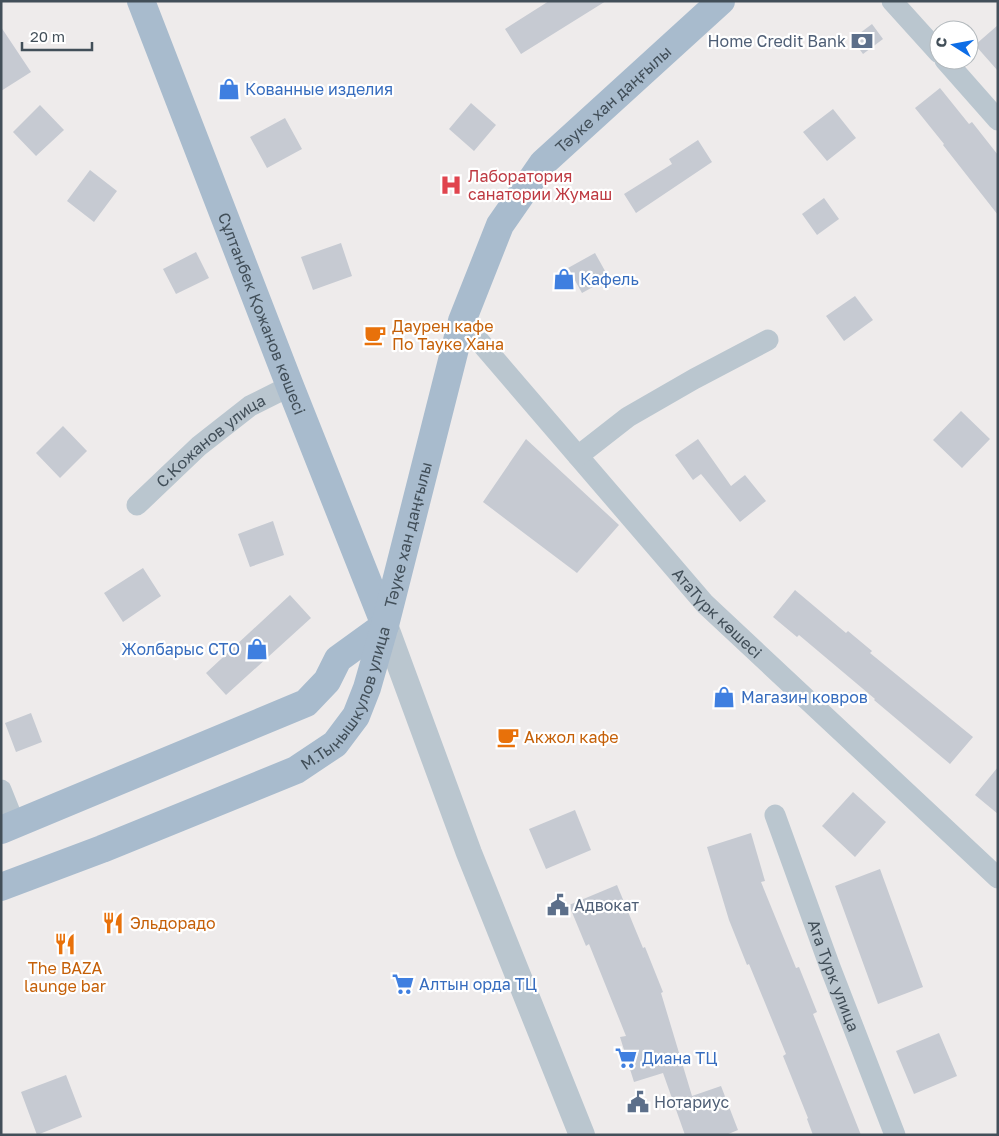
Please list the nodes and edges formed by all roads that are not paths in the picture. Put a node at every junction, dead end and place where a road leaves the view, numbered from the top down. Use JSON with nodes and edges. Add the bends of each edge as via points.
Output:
{"nodes":[{"id":1,"x":141,"y":1,"type":"edge"},
{"id":2,"x":892,"y":1,"type":"edge"},
{"id":3,"x":720,"y":2,"type":"edge"},
{"id":4,"x":929,"y":42,"type":"edge"},
{"id":5,"x":954,"y":70,"type":"edge"},
{"id":6,"x":998,"y":120,"type":"edge"},
{"id":7,"x":462,"y":321,"type":"junction"},
{"id":8,"x":768,"y":340,"type":"dead end"},
{"id":9,"x":290,"y":386,"type":"junction"},
{"id":10,"x":578,"y":456,"type":"junction"},
{"id":11,"x":137,"y":505,"type":"dead end"},
{"id":12,"x":385,"y":625,"type":"junction"},
{"id":13,"x":1,"y":790,"type":"edge"},
{"id":14,"x":775,"y":815,"type":"dead end"},
{"id":15,"x":8,"y":828,"type":"edge"},
{"id":16,"x":998,"y":878,"type":"edge"},
{"id":17,"x":1,"y":887,"type":"edge"},
{"id":18,"x":582,"y":1135,"type":"edge"},
{"id":19,"x":895,"y":1135,"type":"edge"}],
"edges":[{"from":1,"to":9,"type":"main road","name":"Сұлтанбек Қожанов көшесі"},
{"from":2,"to":4,"type":"street"},
{"from":3,"to":7,"type":"main road","name":"Тәуке хан даңғылы","via":[[543,163],[500,225]]},
{"from":5,"to":6,"type":"street"},
{"from":7,"to":10,"type":"street","name":"АтаТүрк көшесі"},
{"from":7,"to":12,"type":"main road","name":"Тәуке хан даңғылы"},
{"from":8,"to":10,"type":"street","via":[[628,417]]},
{"from":9,"to":11,"type":"street","name":"С.Кожанов улица","via":[[250,406],[199,446]]},
{"from":9,"to":12,"type":"main road","name":"Сұлтанбек Қожанов көшесі"},
{"from":10,"to":16,"type":"street","name":"АтаТүрк көшесі","via":[[705,604]]},
{"from":12,"to":15,"type":"main road","name":"М.Тынышкулов улица","via":[[338,659],[327,680],[306,703]]},
{"from":12,"to":17,"type":"main road","name":"М.Тынышкулов улица","via":[[356,716],[336,744],[296,770]]},
{"from":12,"to":18,"type":"street","name":"Тәуке хан даңғылы","via":[[469,853]]},
{"from":13,"to":15,"type":"street"},
{"from":14,"to":19,"type":"street","name":"Ата Турк улица"}]}
